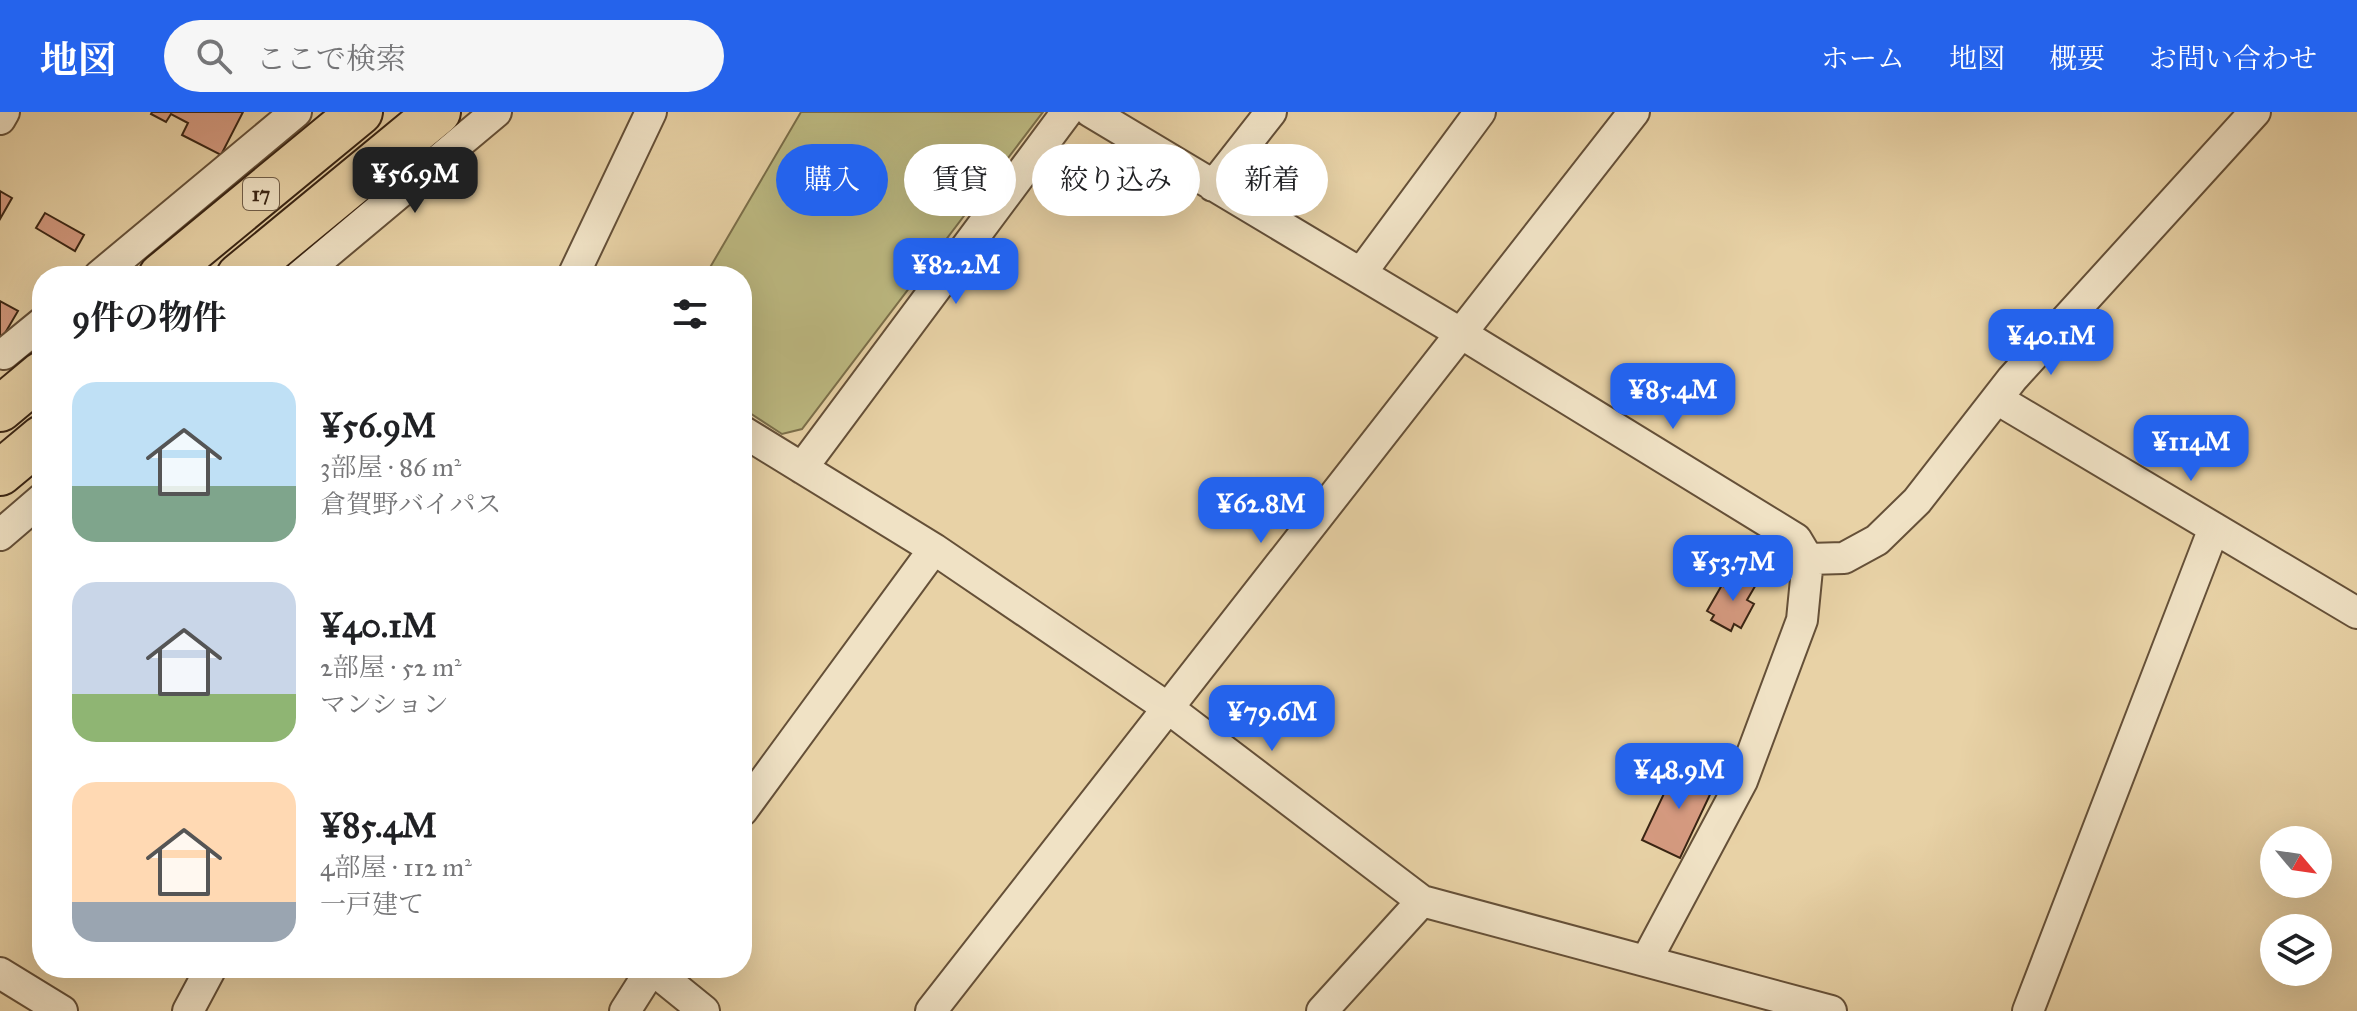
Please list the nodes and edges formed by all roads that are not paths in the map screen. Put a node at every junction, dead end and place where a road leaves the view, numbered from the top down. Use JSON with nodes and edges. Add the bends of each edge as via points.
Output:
{"nodes":[{"id":1,"x":4,"y":112,"type":"edge"},
{"id":2,"x":296,"y":112,"type":"edge"},
{"id":3,"x":360,"y":112,"type":"edge"},
{"id":4,"x":438,"y":112,"type":"edge"},
{"id":5,"x":496,"y":112,"type":"edge"},
{"id":6,"x":651,"y":112,"type":"edge"},
{"id":7,"x":1067,"y":112,"type":"edge"},
{"id":8,"x":1091,"y":112,"type":"edge"},
{"id":9,"x":1271,"y":112,"type":"edge"},
{"id":10,"x":1480,"y":112,"type":"edge"},
{"id":11,"x":1634,"y":112,"type":"edge"},
{"id":12,"x":2255,"y":112,"type":"edge"},
{"id":13,"x":0,"y":119,"type":"edge"},
{"id":14,"x":1213,"y":186,"type":"junction"},
{"id":15,"x":111,"y":266,"type":"edge"},
{"id":16,"x":173,"y":266,"type":"edge"},
{"id":17,"x":251,"y":266,"type":"edge"},
{"id":18,"x":312,"y":266,"type":"edge"},
{"id":19,"x":578,"y":266,"type":"edge"},
{"id":20,"x":1361,"y":273,"type":"junction"},
{"id":21,"x":1462,"y":334,"type":"junction"},
{"id":22,"x":32,"y":345,"type":"edge"},
{"id":23,"x":23,"y":364,"type":"edge"},
{"id":24,"x":1997,"y":399,"type":"junction"},
{"id":25,"x":0,"y":409,"type":"edge"},
{"id":26,"x":752,"y":437,"type":"edge"},
{"id":27,"x":32,"y":446,"type":"edge"},
{"id":28,"x":802,"y":468,"type":"junction"},
{"id":29,"x":0,"y":473,"type":"edge"},
{"id":30,"x":32,"y":508,"type":"edge"},
{"id":31,"x":2214,"y":528,"type":"junction"},
{"id":32,"x":0,"y":535,"type":"edge"},
{"id":33,"x":934,"y":549,"type":"junction"},
{"id":34,"x":1808,"y":559,"type":"junction"},
{"id":35,"x":2357,"y":613,"type":"edge"},
{"id":36,"x":1168,"y":708,"type":"junction"},
{"id":37,"x":752,"y":797,"type":"edge"},
{"id":38,"x":1422,"y":901,"type":"junction"},
{"id":39,"x":1646,"y":961,"type":"junction"},
{"id":40,"x":0,"y":973,"type":"edge"},
{"id":41,"x":206,"y":978,"type":"edge"},
{"id":42,"x":645,"y":978,"type":"edge"},
{"id":43,"x":662,"y":978,"type":"edge"},
{"id":44,"x":62,"y":1011,"type":"edge"},
{"id":45,"x":188,"y":1011,"type":"edge"},
{"id":46,"x":625,"y":1011,"type":"edge"},
{"id":47,"x":704,"y":1011,"type":"edge"},
{"id":48,"x":931,"y":1011,"type":"edge"},
{"id":49,"x":1322,"y":1011,"type":"edge"},
{"id":50,"x":1831,"y":1011,"type":"edge"},
{"id":51,"x":2028,"y":1011,"type":"edge"}],
"edges":[{"from":1,"to":13,"type":"street"},
{"from":2,"to":15,"type":"street"},
{"from":3,"to":16,"type":"highway","number":"17"},
{"from":4,"to":17,"type":"highway","number":"17"},
{"from":5,"to":18,"type":"street"},
{"from":6,"to":19,"type":"street"},
{"from":7,"to":28,"type":"street"},
{"from":8,"to":14,"type":"street"},
{"from":9,"to":14,"type":"street"},
{"from":10,"to":20,"type":"street"},
{"from":11,"to":21,"type":"street"},
{"from":12,"to":24,"type":"street"},
{"from":14,"to":20,"type":"street"},
{"from":20,"to":21,"type":"street"},
{"from":21,"to":34,"type":"street","via":[[1796,539]]},
{"from":21,"to":36,"type":"street"},
{"from":22,"to":23,"type":"street"},
{"from":23,"to":25,"type":"highway"},
{"from":24,"to":31,"type":"street"},
{"from":24,"to":34,"type":"street","via":[[1917,501],[1877,540],[1844,558]]},
{"from":26,"to":28,"type":"street"},
{"from":27,"to":29,"type":"highway"},
{"from":28,"to":33,"type":"street"},
{"from":30,"to":32,"type":"street"},
{"from":31,"to":35,"type":"street"},
{"from":31,"to":51,"type":"street"},
{"from":33,"to":36,"type":"street"},
{"from":33,"to":37,"type":"street"},
{"from":34,"to":39,"type":"street","via":[[1802,620],[1742,781]]},
{"from":36,"to":38,"type":"street"},
{"from":36,"to":48,"type":"street"},
{"from":38,"to":39,"type":"street"},
{"from":38,"to":49,"type":"street"},
{"from":39,"to":50,"type":"street"},
{"from":40,"to":44,"type":"street"},
{"from":41,"to":45,"type":"street"},
{"from":42,"to":46,"type":"street"},
{"from":43,"to":47,"type":"street"}]}
